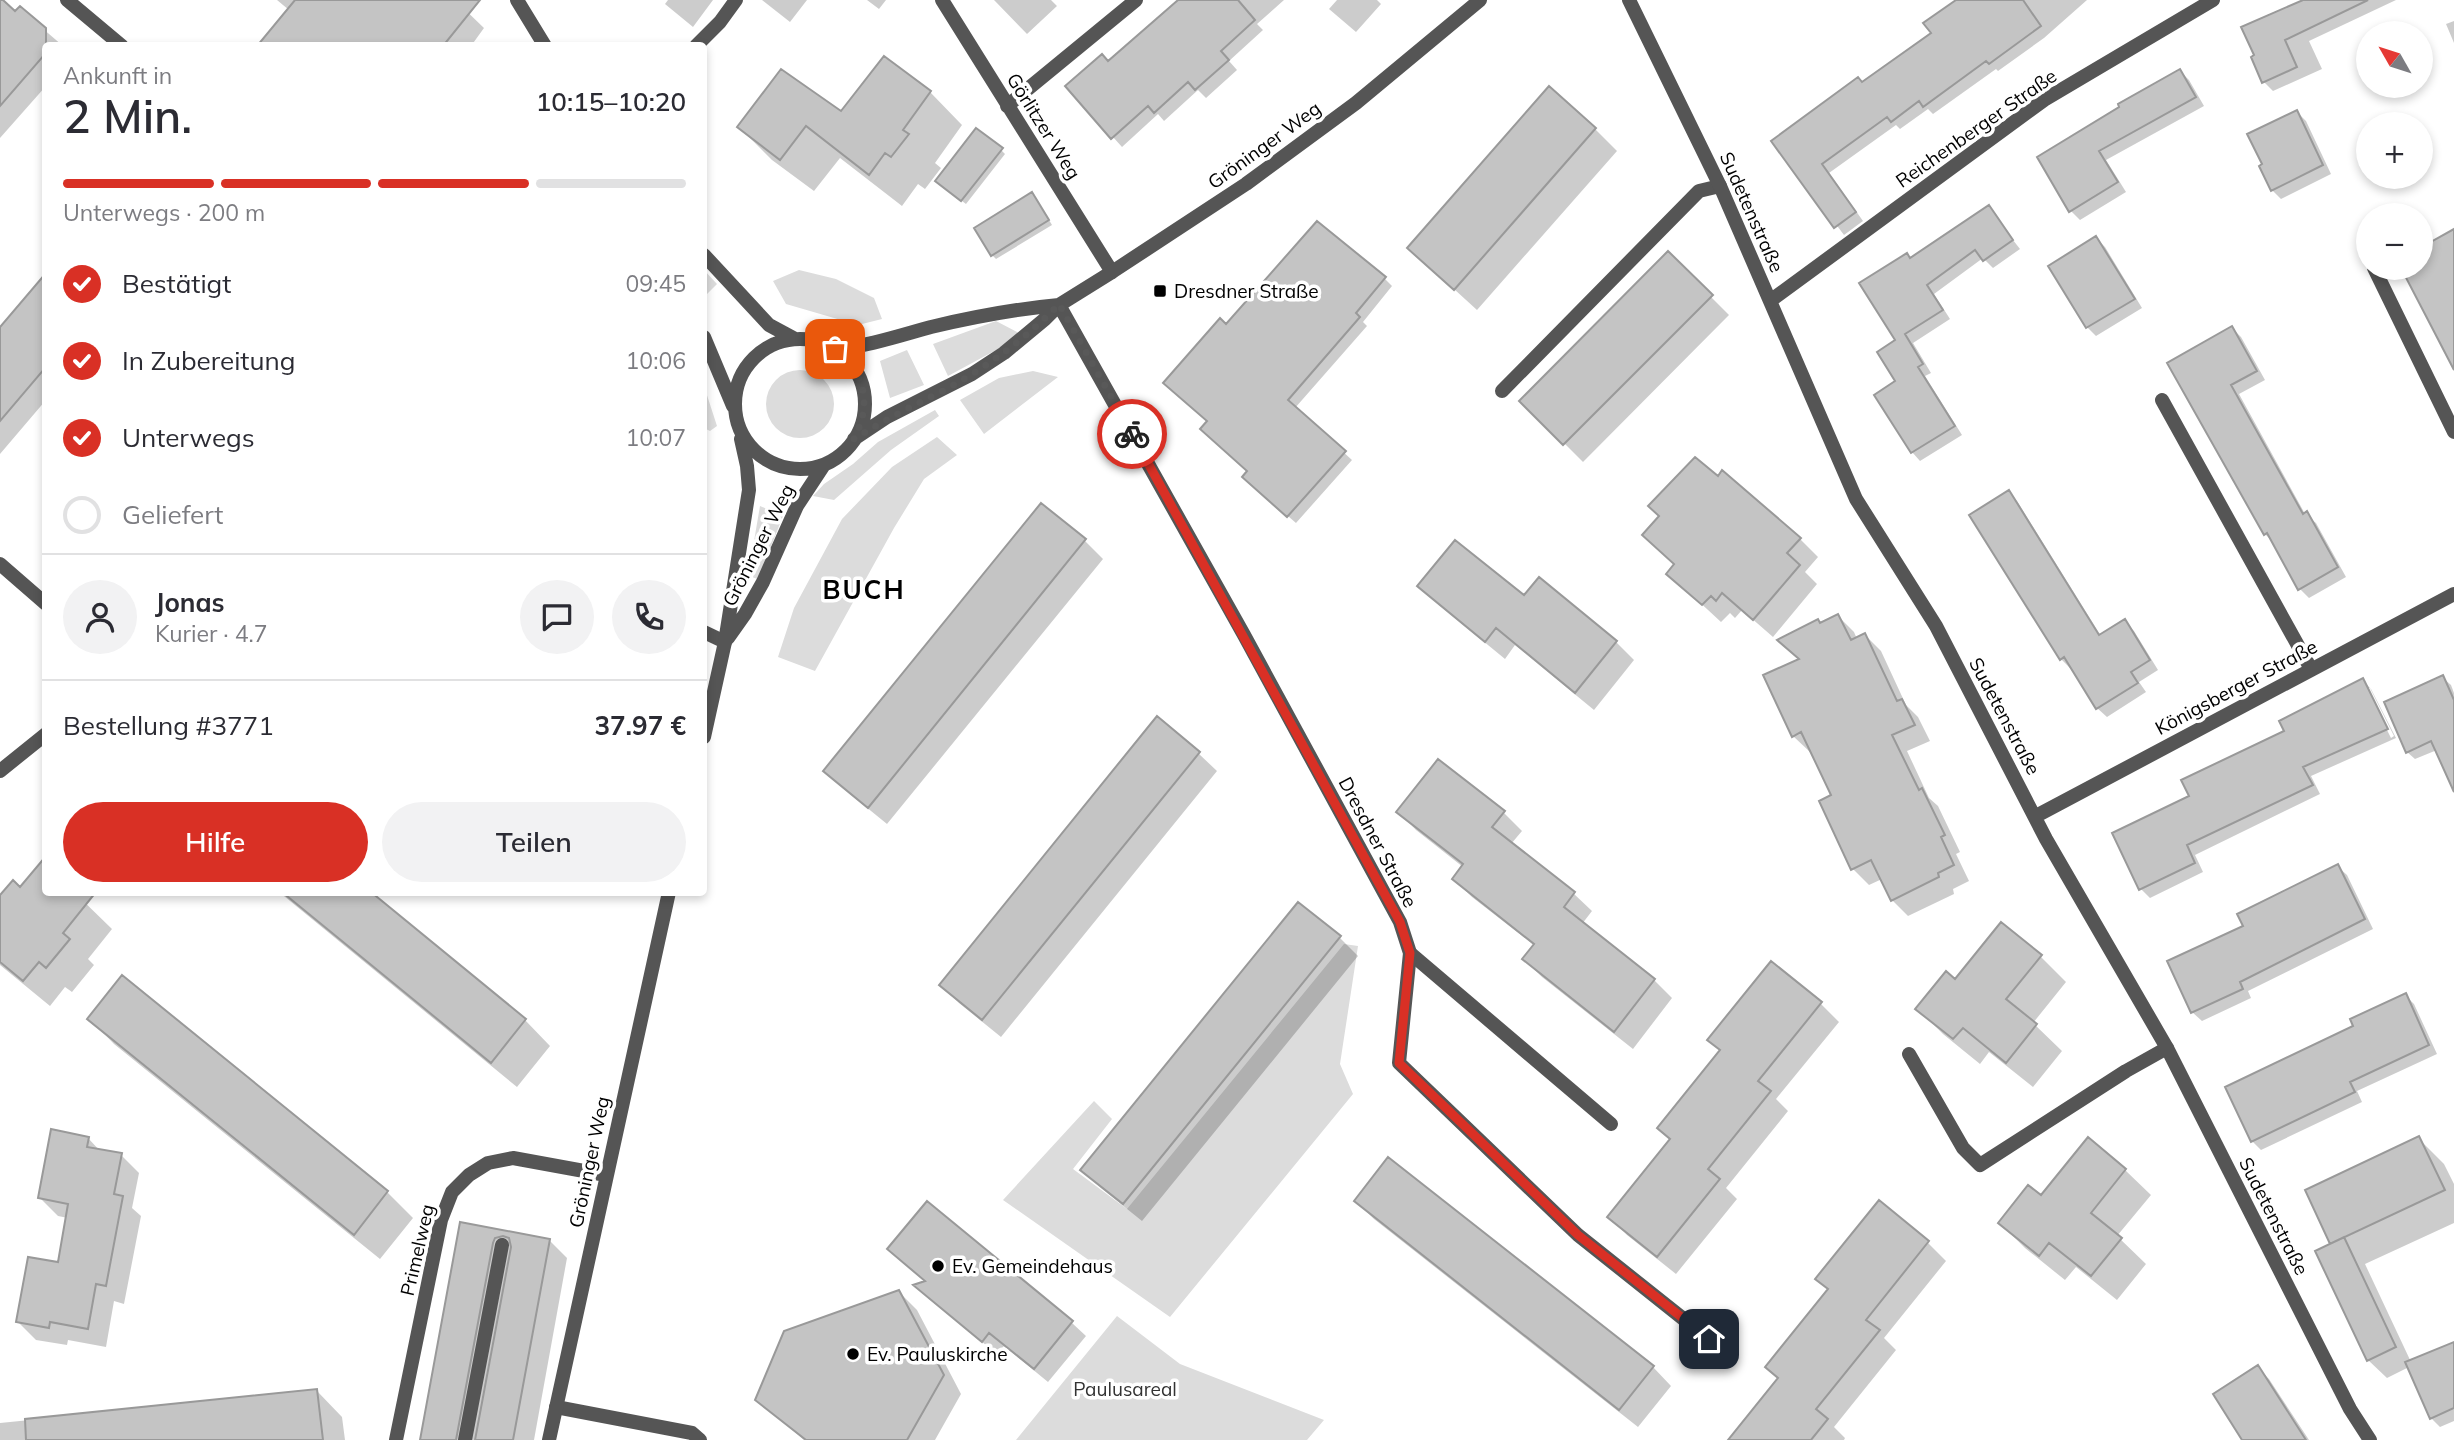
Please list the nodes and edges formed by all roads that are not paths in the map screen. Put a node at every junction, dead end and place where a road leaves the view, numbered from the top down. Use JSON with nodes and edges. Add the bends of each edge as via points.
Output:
{"nodes":[{"id":1,"x":67,"y":0,"type":"edge"},
{"id":2,"x":517,"y":0,"type":"edge"},
{"id":3,"x":736,"y":0,"type":"edge"},
{"id":4,"x":942,"y":0,"type":"edge"},
{"id":5,"x":1136,"y":0,"type":"edge"},
{"id":6,"x":1480,"y":0,"type":"edge"},
{"id":7,"x":1629,"y":0,"type":"edge"},
{"id":8,"x":2213,"y":0,"type":"edge"},
{"id":9,"x":117,"y":42,"type":"edge"},
{"id":10,"x":543,"y":42,"type":"edge"},
{"id":11,"x":700,"y":42,"type":"edge"},
{"id":12,"x":1007,"y":106,"type":"junction"},
{"id":13,"x":1720,"y":186,"type":"junction"},
{"id":14,"x":707,"y":257,"type":"edge"},
{"id":15,"x":1112,"y":272,"type":"junction"},
{"id":16,"x":2380,"y":280,"type":"edge"},
{"id":17,"x":1770,"y":301,"type":"junction"},
{"id":18,"x":1059,"y":304,"type":"junction"},
{"id":19,"x":795,"y":339,"type":"junction"},
{"id":20,"x":707,"y":344,"type":"edge"},
{"id":21,"x":835,"y":349,"type":"junction"},
{"id":22,"x":1502,"y":391,"type":"dead end"},
{"id":23,"x":2162,"y":400,"type":"dead end"},
{"id":24,"x":734,"y":410,"type":"junction"},
{"id":25,"x":739,"y":429,"type":"junction"},
{"id":26,"x":2454,"y":432,"type":"edge"},
{"id":27,"x":854,"y":439,"type":"junction"},
{"id":28,"x":824,"y":464,"type":"junction"},
{"id":29,"x":0,"y":564,"type":"edge"},
{"id":30,"x":2454,"y":594,"type":"edge"},
{"id":31,"x":42,"y":601,"type":"edge"},
{"id":32,"x":707,"y":633,"type":"edge"},
{"id":33,"x":725,"y":642,"type":"junction"},
{"id":34,"x":2311,"y":669,"type":"junction"},
{"id":35,"x":707,"y":723,"type":"edge"},
{"id":36,"x":42,"y":737,"type":"edge"},
{"id":37,"x":0,"y":771,"type":"edge"},
{"id":38,"x":2036,"y":816,"type":"junction"},
{"id":39,"x":668,"y":896,"type":"edge"},
{"id":40,"x":1410,"y":953,"type":"junction"},
{"id":41,"x":2167,"y":1048,"type":"junction"},
{"id":42,"x":1909,"y":1054,"type":"dead end"},
{"id":43,"x":1612,"y":1124,"type":"dead end"},
{"id":44,"x":606,"y":1175,"type":"junction"},
{"id":45,"x":502,"y":1245,"type":"dead end"},
{"id":46,"x":1730,"y":1356,"type":"dead end"},
{"id":47,"x":556,"y":1407,"type":"junction"},
{"id":48,"x":396,"y":1440,"type":"edge"},
{"id":49,"x":465,"y":1440,"type":"edge"},
{"id":50,"x":549,"y":1440,"type":"edge"},
{"id":51,"x":701,"y":1440,"type":"edge"},
{"id":52,"x":2370,"y":1440,"type":"edge"}],
"edges":[{"from":1,"to":9,"type":"street"},
{"from":2,"to":10,"type":"street"},
{"from":3,"to":11,"type":"street"},
{"from":4,"to":12,"type":"street","name":"Görlitzer Weg"},
{"from":5,"to":12,"type":"street"},
{"from":6,"to":15,"type":"street","name":"Gröninger Weg","via":[[1356,103]]},
{"from":7,"to":13,"type":"street","name":"Sudetenstraße"},
{"from":8,"to":17,"type":"street","name":"Reichenberger Straße","via":[[2044,100]]},
{"from":12,"to":15,"type":"street","name":"Görlitzer Weg"},
{"from":13,"to":17,"type":"street","name":"Sudetenstraße"},
{"from":13,"to":22,"type":"street","via":[[1699,191]]},
{"from":14,"to":19,"type":"street","via":[[769,325]]},
{"from":15,"to":18,"type":"street","name":"Gröninger Weg"},
{"from":16,"to":26,"type":"street"},
{"from":17,"to":38,"type":"street","name":"Sudetenstraße","via":[[1856,499],[1936,626]]},
{"from":18,"to":21,"type":"street","name":"Gröninger Weg","via":[[971,317],[865,346]]},
{"from":18,"to":27,"type":"street","name":"Gröninger Weg","via":[[972,374]]},
{"from":18,"to":40,"type":"street","name":"Dresdner Straße","via":[[1400,922]]},
{"from":19,"to":21,"type":"street","name":"Gröninger Weg","via":[[816,340]]},
{"from":19,"to":24,"type":"street","name":"Gröninger Weg","via":[[756,355],[743,371]]},
{"from":20,"to":24,"type":"street"},
{"from":21,"to":27,"type":"street","via":[[851,363],[861,382],[863,421]]},
{"from":23,"to":34,"type":"street"},
{"from":24,"to":25,"type":"street","name":"Gröninger Weg"},
{"from":25,"to":28,"type":"street","name":"Gröninger Weg","via":[[765,460],[804,469]]},
{"from":25,"to":33,"type":"street","name":"Gröninger Weg","via":[[749,490]]},
{"from":27,"to":28,"type":"street","name":"Gröninger Weg"},
{"from":28,"to":33,"type":"street","name":"Gröninger Weg","via":[[797,506],[763,582]]},
{"from":29,"to":31,"type":"street"},
{"from":30,"to":34,"type":"street","name":"Königsberger Straße"},
{"from":32,"to":33,"type":"street"},
{"from":33,"to":35,"type":"street","name":"Gröninger Weg"},
{"from":34,"to":38,"type":"street","name":"Königsberger Straße"},
{"from":36,"to":37,"type":"street"},
{"from":38,"to":41,"type":"street","name":"Sudetenstraße"},
{"from":39,"to":44,"type":"street","name":"Gröninger Weg"},
{"from":40,"to":43,"type":"street"},
{"from":40,"to":46,"type":"street","name":"Dresdner Straße","via":[[1399,1063],[1578,1235]]},
{"from":41,"to":42,"type":"street","via":[[1980,1165],[1963,1148]]},
{"from":41,"to":52,"type":"street","name":"Sudetenstraße","via":[[2350,1409]]},
{"from":44,"to":47,"type":"street","name":"Gröninger Weg"},
{"from":44,"to":48,"type":"street","name":"Primelweg","via":[[513,1158],[488,1163],[452,1192],[441,1220]]},
{"from":45,"to":49,"type":"street"},
{"from":47,"to":50,"type":"street","name":"Gröninger Weg"},
{"from":47,"to":51,"type":"street","via":[[692,1433]]}]}
